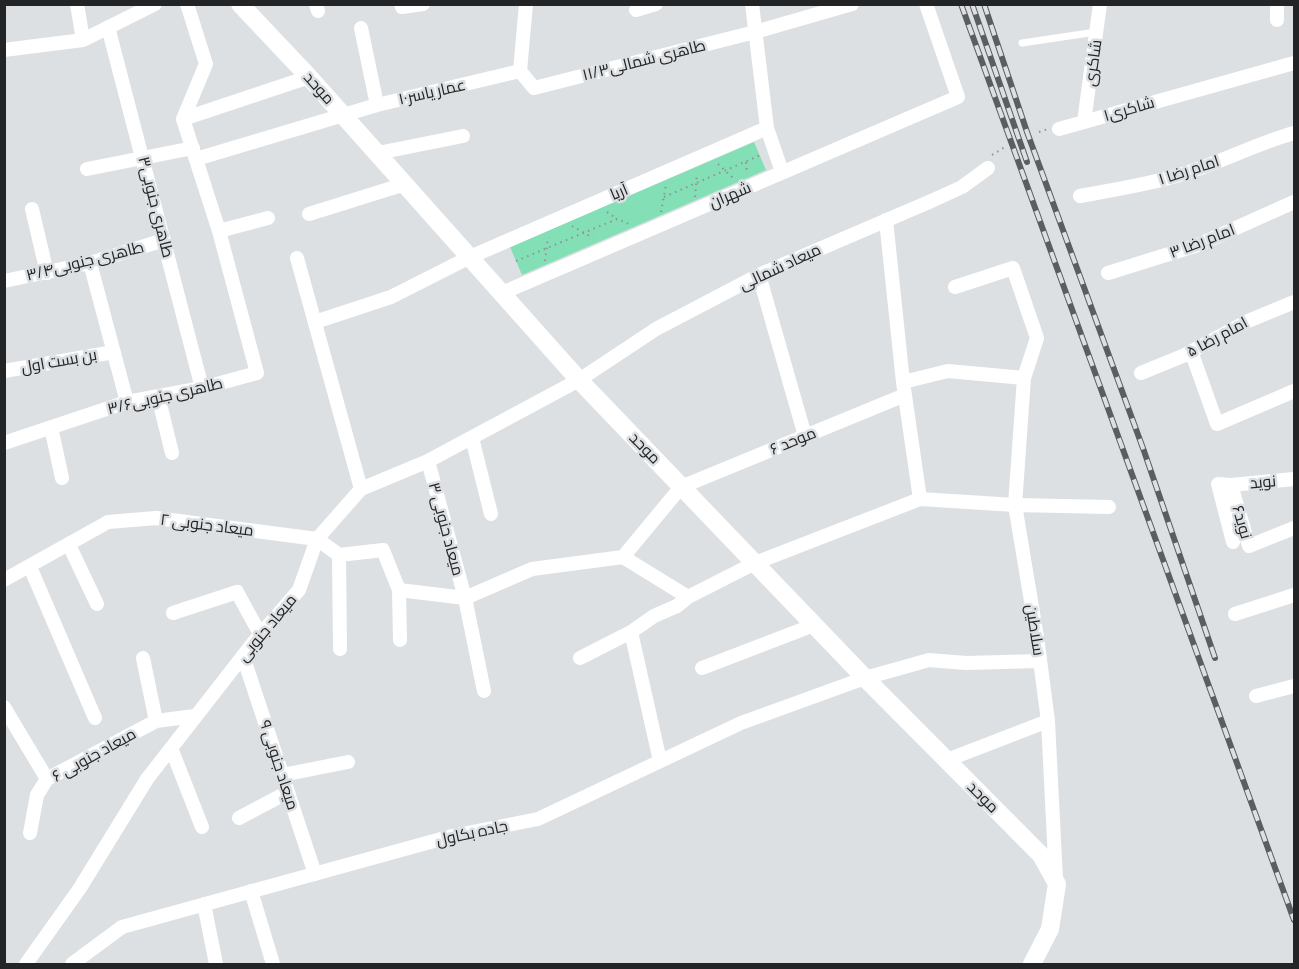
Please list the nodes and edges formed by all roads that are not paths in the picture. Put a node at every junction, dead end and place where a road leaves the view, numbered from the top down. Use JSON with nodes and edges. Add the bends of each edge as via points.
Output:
{"nodes":[{"id":1,"x":77,"y":4,"type":"edge"},
{"id":2,"x":155,"y":4,"type":"edge"},
{"id":3,"x":187,"y":4,"type":"edge"},
{"id":4,"x":240,"y":4,"type":"edge"},
{"id":5,"x":402,"y":4,"type":"edge"},
{"id":6,"x":423,"y":4,"type":"edge"},
{"id":7,"x":526,"y":4,"type":"edge"},
{"id":8,"x":656,"y":4,"type":"edge"},
{"id":9,"x":752,"y":4,"type":"edge"},
{"id":10,"x":852,"y":4,"type":"edge"},
{"id":11,"x":926,"y":4,"type":"edge"},
{"id":12,"x":1100,"y":4,"type":"edge"},
{"id":13,"x":1277,"y":4,"type":"edge"},
{"id":14,"x":636,"y":10,"type":"dead end"},
{"id":15,"x":1277,"y":21,"type":"dead end"},
{"id":16,"x":108,"y":27,"type":"junction"},
{"id":17,"x":361,"y":28,"type":"dead end"},
{"id":18,"x":1098,"y":31,"type":"junction"},
{"id":19,"x":755,"y":32,"type":"junction"},
{"id":20,"x":83,"y":40,"type":"junction"},
{"id":21,"x":1022,"y":43,"type":"dead end"},
{"id":22,"x":4,"y":50,"type":"edge"},
{"id":23,"x":1294,"y":63,"type":"edge"},
{"id":24,"x":520,"y":71,"type":"junction"},
{"id":25,"x":309,"y":76,"type":"junction"},
{"id":26,"x":377,"y":105,"type":"junction"},
{"id":27,"x":344,"y":115,"type":"junction"},
{"id":28,"x":183,"y":119,"type":"junction"},
{"id":29,"x":1084,"y":122,"type":"junction"},
{"id":30,"x":767,"y":128,"type":"junction"},
{"id":31,"x":1059,"y":129,"type":"dead end"},
{"id":32,"x":1294,"y":133,"type":"edge"},
{"id":33,"x":463,"y":136,"type":"dead end"},
{"id":34,"x":378,"y":153,"type":"junction"},
{"id":35,"x":195,"y":154,"type":"junction"},
{"id":36,"x":143,"y":157,"type":"junction"},
{"id":37,"x":988,"y":168,"type":"dead end"},
{"id":38,"x":87,"y":169,"type":"dead end"},
{"id":39,"x":782,"y":172,"type":"junction"},
{"id":40,"x":405,"y":183,"type":"junction"},
{"id":41,"x":1080,"y":196,"type":"dead end"},
{"id":42,"x":1294,"y":202,"type":"edge"},
{"id":43,"x":32,"y":210,"type":"dead end"},
{"id":44,"x":309,"y":214,"type":"dead end"},
{"id":45,"x":268,"y":218,"type":"dead end"},
{"id":46,"x":886,"y":220,"type":"junction"},
{"id":47,"x":219,"y":231,"type":"junction"},
{"id":48,"x":164,"y":240,"type":"junction"},
{"id":49,"x":470,"y":257,"type":"junction"},
{"id":50,"x":297,"y":258,"type":"dead end"},
{"id":51,"x":90,"y":263,"type":"junction"},
{"id":52,"x":47,"y":273,"type":"junction"},
{"id":53,"x":1107,"y":273,"type":"dead end"},
{"id":54,"x":759,"y":275,"type":"junction"},
{"id":55,"x":4,"y":281,"type":"edge"},
{"id":56,"x":955,"y":287,"type":"dead end"},
{"id":57,"x":502,"y":293,"type":"junction"},
{"id":58,"x":1294,"y":302,"type":"edge"},
{"id":59,"x":315,"y":322,"type":"junction"},
{"id":60,"x":1191,"y":351,"type":"junction"},
{"id":61,"x":114,"y":352,"type":"junction"},
{"id":62,"x":4,"y":371,"type":"edge"},
{"id":63,"x":1141,"y":373,"type":"dead end"},
{"id":64,"x":1024,"y":378,"type":"junction"},
{"id":65,"x":579,"y":380,"type":"junction"},
{"id":66,"x":202,"y":388,"type":"junction"},
{"id":67,"x":904,"y":389,"type":"junction"},
{"id":68,"x":1294,"y":391,"type":"edge"},
{"id":69,"x":158,"y":396,"type":"junction"},
{"id":70,"x":127,"y":402,"type":"junction"},
{"id":71,"x":51,"y":427,"type":"junction"},
{"id":72,"x":805,"y":436,"type":"junction"},
{"id":73,"x":472,"y":438,"type":"junction"},
{"id":74,"x":4,"y":443,"type":"edge"},
{"id":75,"x":172,"y":453,"type":"dead end"},
{"id":76,"x":428,"y":461,"type":"junction"},
{"id":77,"x":62,"y":478,"type":"dead end"},
{"id":78,"x":1294,"y":479,"type":"edge"},
{"id":79,"x":1231,"y":485,"type":"junction"},
{"id":80,"x":681,"y":487,"type":"junction"},
{"id":81,"x":361,"y":489,"type":"junction"},
{"id":82,"x":920,"y":499,"type":"junction"},
{"id":83,"x":1015,"y":505,"type":"junction"},
{"id":84,"x":1109,"y":507,"type":"dead end"},
{"id":85,"x":491,"y":514,"type":"dead end"},
{"id":86,"x":1294,"y":528,"type":"edge"},
{"id":87,"x":316,"y":539,"type":"junction"},
{"id":88,"x":1233,"y":542,"type":"dead end"},
{"id":89,"x":69,"y":545,"type":"junction"},
{"id":90,"x":339,"y":555,"type":"junction"},
{"id":91,"x":623,"y":557,"type":"junction"},
{"id":92,"x":755,"y":563,"type":"junction"},
{"id":93,"x":30,"y":567,"type":"junction"},
{"id":94,"x":4,"y":580,"type":"edge"},
{"id":95,"x":399,"y":590,"type":"junction"},
{"id":96,"x":1294,"y":595,"type":"edge"},
{"id":97,"x":688,"y":597,"type":"junction"},
{"id":98,"x":465,"y":598,"type":"junction"},
{"id":99,"x":97,"y":604,"type":"dead end"},
{"id":100,"x":173,"y":613,"type":"dead end"},
{"id":101,"x":1235,"y":614,"type":"dead end"},
{"id":102,"x":814,"y":625,"type":"junction"},
{"id":103,"x":631,"y":632,"type":"junction"},
{"id":104,"x":260,"y":634,"type":"junction"},
{"id":105,"x":400,"y":640,"type":"dead end"},
{"id":106,"x":340,"y":649,"type":"dead end"},
{"id":107,"x":243,"y":656,"type":"junction"},
{"id":108,"x":143,"y":658,"type":"dead end"},
{"id":109,"x":580,"y":658,"type":"dead end"},
{"id":110,"x":1040,"y":661,"type":"junction"},
{"id":111,"x":702,"y":668,"type":"dead end"},
{"id":112,"x":865,"y":678,"type":"junction"},
{"id":113,"x":1294,"y":686,"type":"edge"},
{"id":114,"x":484,"y":691,"type":"dead end"},
{"id":115,"x":1256,"y":696,"type":"dead end"},
{"id":116,"x":4,"y":707,"type":"edge"},
{"id":117,"x":195,"y":716,"type":"junction"},
{"id":118,"x":95,"y":718,"type":"dead end"},
{"id":119,"x":156,"y":721,"type":"junction"},
{"id":120,"x":1048,"y":721,"type":"junction"},
{"id":121,"x":171,"y":748,"type":"junction"},
{"id":122,"x":946,"y":760,"type":"junction"},
{"id":123,"x":660,"y":761,"type":"junction"},
{"id":124,"x":348,"y":762,"type":"dead end"},
{"id":125,"x":282,"y":775,"type":"junction"},
{"id":126,"x":47,"y":779,"type":"junction"},
{"id":127,"x":288,"y":792,"type":"junction"},
{"id":128,"x":239,"y":818,"type":"dead end"},
{"id":129,"x":202,"y":827,"type":"dead end"},
{"id":130,"x":30,"y":833,"type":"dead end"},
{"id":131,"x":315,"y":874,"type":"junction"},
{"id":132,"x":1057,"y":884,"type":"junction"},
{"id":133,"x":251,"y":891,"type":"junction"},
{"id":134,"x":204,"y":904,"type":"junction"},
{"id":135,"x":26,"y":964,"type":"edge"},
{"id":136,"x":72,"y":964,"type":"edge"},
{"id":137,"x":216,"y":964,"type":"edge"},
{"id":138,"x":273,"y":964,"type":"edge"},
{"id":139,"x":1032,"y":964,"type":"edge"}],
"edges":[{"from":1,"to":20,"type":"street"},
{"from":2,"to":16,"type":"street"},
{"from":3,"to":28,"type":"street","via":[[206,64]]},
{"from":4,"to":25,"type":"street","name":"موحد"},
{"from":5,"to":6,"type":"street"},
{"from":7,"to":24,"type":"street"},
{"from":8,"to":14,"type":"street"},
{"from":9,"to":19,"type":"street"},
{"from":10,"to":19,"type":"street","name":"طاهری شمالی۱۱/۳"},
{"from":11,"to":39,"type":"street","name":"شهران","via":[[958,97]]},
{"from":12,"to":18,"type":"street","name":"شاکری"},
{"from":13,"to":15,"type":"street"},
{"from":16,"to":20,"type":"street"},
{"from":16,"to":36,"type":"street","name":"طاهری جنوبی۳"},
{"from":17,"to":26,"type":"street"},
{"from":18,"to":21,"type":"lane"},
{"from":18,"to":29,"type":"street","name":"شاکری"},
{"from":19,"to":24,"type":"street","name":"طاهری شمالی۱۱/۳","via":[[534,87]]},
{"from":19,"to":30,"type":"street"},
{"from":20,"to":22,"type":"street"},
{"from":23,"to":29,"type":"street","name":"شاکری۱"},
{"from":24,"to":26,"type":"street","name":"عمار یاسر۱۰"},
{"from":25,"to":27,"type":"street","name":"موحد"},
{"from":25,"to":28,"type":"street"},
{"from":26,"to":27,"type":"street","name":"عمار یاسر۱۰"},
{"from":27,"to":34,"type":"street","name":"موحد"},
{"from":27,"to":35,"type":"street","name":"عمار یاسر۱۰"},
{"from":28,"to":35,"type":"street"},
{"from":29,"to":31,"type":"street","name":"شاکری۱"},
{"from":30,"to":39,"type":"street"},
{"from":30,"to":49,"type":"street","name":"آریا"},
{"from":32,"to":41,"type":"street","name":"امام رضا ۱","via":[[1175,177]]},
{"from":33,"to":34,"type":"street"},
{"from":34,"to":40,"type":"street","name":"موحد"},
{"from":35,"to":36,"type":"street","name":"عمار یاسر۱۰"},
{"from":35,"to":47,"type":"street"},
{"from":36,"to":38,"type":"street","name":"عمار یاسر۱۰"},
{"from":36,"to":48,"type":"street","name":"طاهری جنوبی۳"},
{"from":37,"to":46,"type":"street","name":"میعاد شمالی","via":[[962,187]]},
{"from":39,"to":57,"type":"street","name":"شهران"},
{"from":40,"to":44,"type":"street"},
{"from":40,"to":49,"type":"street","name":"موحد"},
{"from":42,"to":53,"type":"street","name":"امام رضا ۳","via":[[1198,245]]},
{"from":43,"to":52,"type":"street"},
{"from":45,"to":47,"type":"street"},
{"from":46,"to":54,"type":"street","name":"میعاد شمالی"},
{"from":46,"to":67,"type":"street"},
{"from":47,"to":66,"type":"street","name":"طاهری جنوبی۳/۶","via":[[257,373]]},
{"from":48,"to":51,"type":"street","name":"طاهری جنوبی۳/۴"},
{"from":48,"to":66,"type":"street","name":"طاهری جنوبی۳"},
{"from":49,"to":57,"type":"street","name":"موحد"},
{"from":49,"to":59,"type":"street","name":"آریا","via":[[391,297]]},
{"from":50,"to":59,"type":"street"},
{"from":51,"to":52,"type":"street","name":"طاهری جنوبی۳/۴"},
{"from":51,"to":61,"type":"street"},
{"from":52,"to":55,"type":"street","name":"طاهری جنوبی۳/۴"},
{"from":54,"to":65,"type":"street","name":"میعاد شمالی","via":[[656,329]]},
{"from":54,"to":72,"type":"street"},
{"from":56,"to":64,"type":"street","name":"سلاطین","via":[[1013,268],[1037,338]]},
{"from":57,"to":65,"type":"street","name":"موحد"},
{"from":58,"to":60,"type":"street","name":"امام رضا ۵"},
{"from":59,"to":81,"type":"street"},
{"from":60,"to":63,"type":"street","name":"امام رضا ۵"},
{"from":60,"to":68,"type":"street","via":[[1217,424]]},
{"from":61,"to":62,"type":"street","name":"بن بست اول"},
{"from":61,"to":70,"type":"street"},
{"from":64,"to":67,"type":"street","name":"موحد ۶","via":[[948,371]]},
{"from":64,"to":83,"type":"street","name":"سلاطین"},
{"from":65,"to":73,"type":"street","name":"میعاد جنوبی"},
{"from":65,"to":80,"type":"street","name":"موحد"},
{"from":66,"to":69,"type":"street","name":"طاهری جنوبی۳/۶"},
{"from":67,"to":72,"type":"street","name":"موحد ۶"},
{"from":67,"to":82,"type":"street"},
{"from":69,"to":70,"type":"street","name":"طاهری جنوبی۳/۶"},
{"from":69,"to":75,"type":"street"},
{"from":70,"to":71,"type":"street","name":"طاهری جنوبی۳/۶"},
{"from":71,"to":74,"type":"street","name":"طاهری جنوبی۳/۶"},
{"from":71,"to":77,"type":"street"},
{"from":72,"to":80,"type":"street","name":"موحد ۶"},
{"from":73,"to":76,"type":"street","name":"میعاد جنوبی"},
{"from":73,"to":85,"type":"street"},
{"from":76,"to":81,"type":"street","name":"میعاد جنوبی"},
{"from":76,"to":98,"type":"street","name":"میعاد جنوبی ۳"},
{"from":78,"to":79,"type":"street","name":"نوید"},
{"from":79,"to":86,"type":"street","name":"نوید۶","via":[[1249,546]]},
{"from":79,"to":88,"type":"street","via":[[1218,484]]},
{"from":80,"to":91,"type":"street"},
{"from":80,"to":92,"type":"street","name":"موحد"},
{"from":81,"to":87,"type":"street","name":"میعاد جنوبی"},
{"from":82,"to":83,"type":"street"},
{"from":82,"to":92,"type":"street"},
{"from":83,"to":84,"type":"street"},
{"from":83,"to":110,"type":"street","name":"سلاطین"},
{"from":87,"to":89,"type":"street","name":"میعاد جنوبی ۲","via":[[156,518],[108,522]]},
{"from":87,"to":90,"type":"street"},
{"from":87,"to":104,"type":"street","name":"میعاد جنوبی","via":[[298,590]]},
{"from":89,"to":93,"type":"street","name":"میعاد جنوبی ۲"},
{"from":89,"to":99,"type":"street"},
{"from":90,"to":95,"type":"street","via":[[382,550]]},
{"from":90,"to":106,"type":"street"},
{"from":91,"to":97,"type":"street"},
{"from":91,"to":98,"type":"street","via":[[532,569]]},
{"from":92,"to":97,"type":"street"},
{"from":92,"to":102,"type":"street","name":"موحد"},
{"from":93,"to":94,"type":"street","name":"میعاد جنوبی ۲"},
{"from":93,"to":118,"type":"street"},
{"from":95,"to":98,"type":"street"},
{"from":95,"to":105,"type":"street"},
{"from":96,"to":101,"type":"street"},
{"from":97,"to":103,"type":"street"},
{"from":98,"to":114,"type":"street","name":"میعاد جنوبی ۳"},
{"from":100,"to":104,"type":"street","via":[[237,592]]},
{"from":102,"to":111,"type":"street"},
{"from":102,"to":112,"type":"street","name":"موحد"},
{"from":103,"to":109,"type":"street"},
{"from":103,"to":123,"type":"street"},
{"from":104,"to":107,"type":"street","name":"میعاد جنوبی"},
{"from":107,"to":117,"type":"street","name":"میعاد جنوبی"},
{"from":107,"to":125,"type":"street","name":"میعاد جنوبی ۹"},
{"from":108,"to":119,"type":"street"},
{"from":110,"to":112,"type":"street","name":"جاده بکاول","via":[[929,660]]},
{"from":110,"to":120,"type":"street","name":"سلاطین"},
{"from":112,"to":122,"type":"street","name":"موحد"},
{"from":112,"to":123,"type":"street","name":"جاده بکاول","via":[[741,723]]},
{"from":113,"to":115,"type":"street"},
{"from":116,"to":126,"type":"street"},
{"from":117,"to":119,"type":"street","name":"میعاد جنوبی ۶"},
{"from":117,"to":121,"type":"street","name":"میعاد جنوبی"},
{"from":119,"to":126,"type":"street","name":"میعاد جنوبی ۶"},
{"from":120,"to":122,"type":"street"},
{"from":120,"to":132,"type":"street","name":"سلاطین"},
{"from":121,"to":129,"type":"street"},
{"from":121,"to":135,"type":"street","name":"میعاد جنوبی"},
{"from":122,"to":132,"type":"street","name":"موحد","via":[[1041,855]]},
{"from":123,"to":131,"type":"street","name":"جاده بکاول","via":[[538,819],[452,836]]},
{"from":124,"to":125,"type":"street"},
{"from":125,"to":127,"type":"street","name":"میعاد جنوبی ۹"},
{"from":126,"to":130,"type":"street","name":"میعاد جنوبی ۶","via":[[38,795]]},
{"from":127,"to":128,"type":"street"},
{"from":127,"to":131,"type":"street","name":"میعاد جنوبی ۹"},
{"from":131,"to":133,"type":"street","name":"جاده بکاول"},
{"from":132,"to":139,"type":"street","via":[[1050,929]]},
{"from":133,"to":134,"type":"street","name":"جاده بکاول"},
{"from":133,"to":138,"type":"street"},
{"from":134,"to":136,"type":"street","name":"جاده بکاول","via":[[122,927]]},
{"from":134,"to":137,"type":"street"}]}
